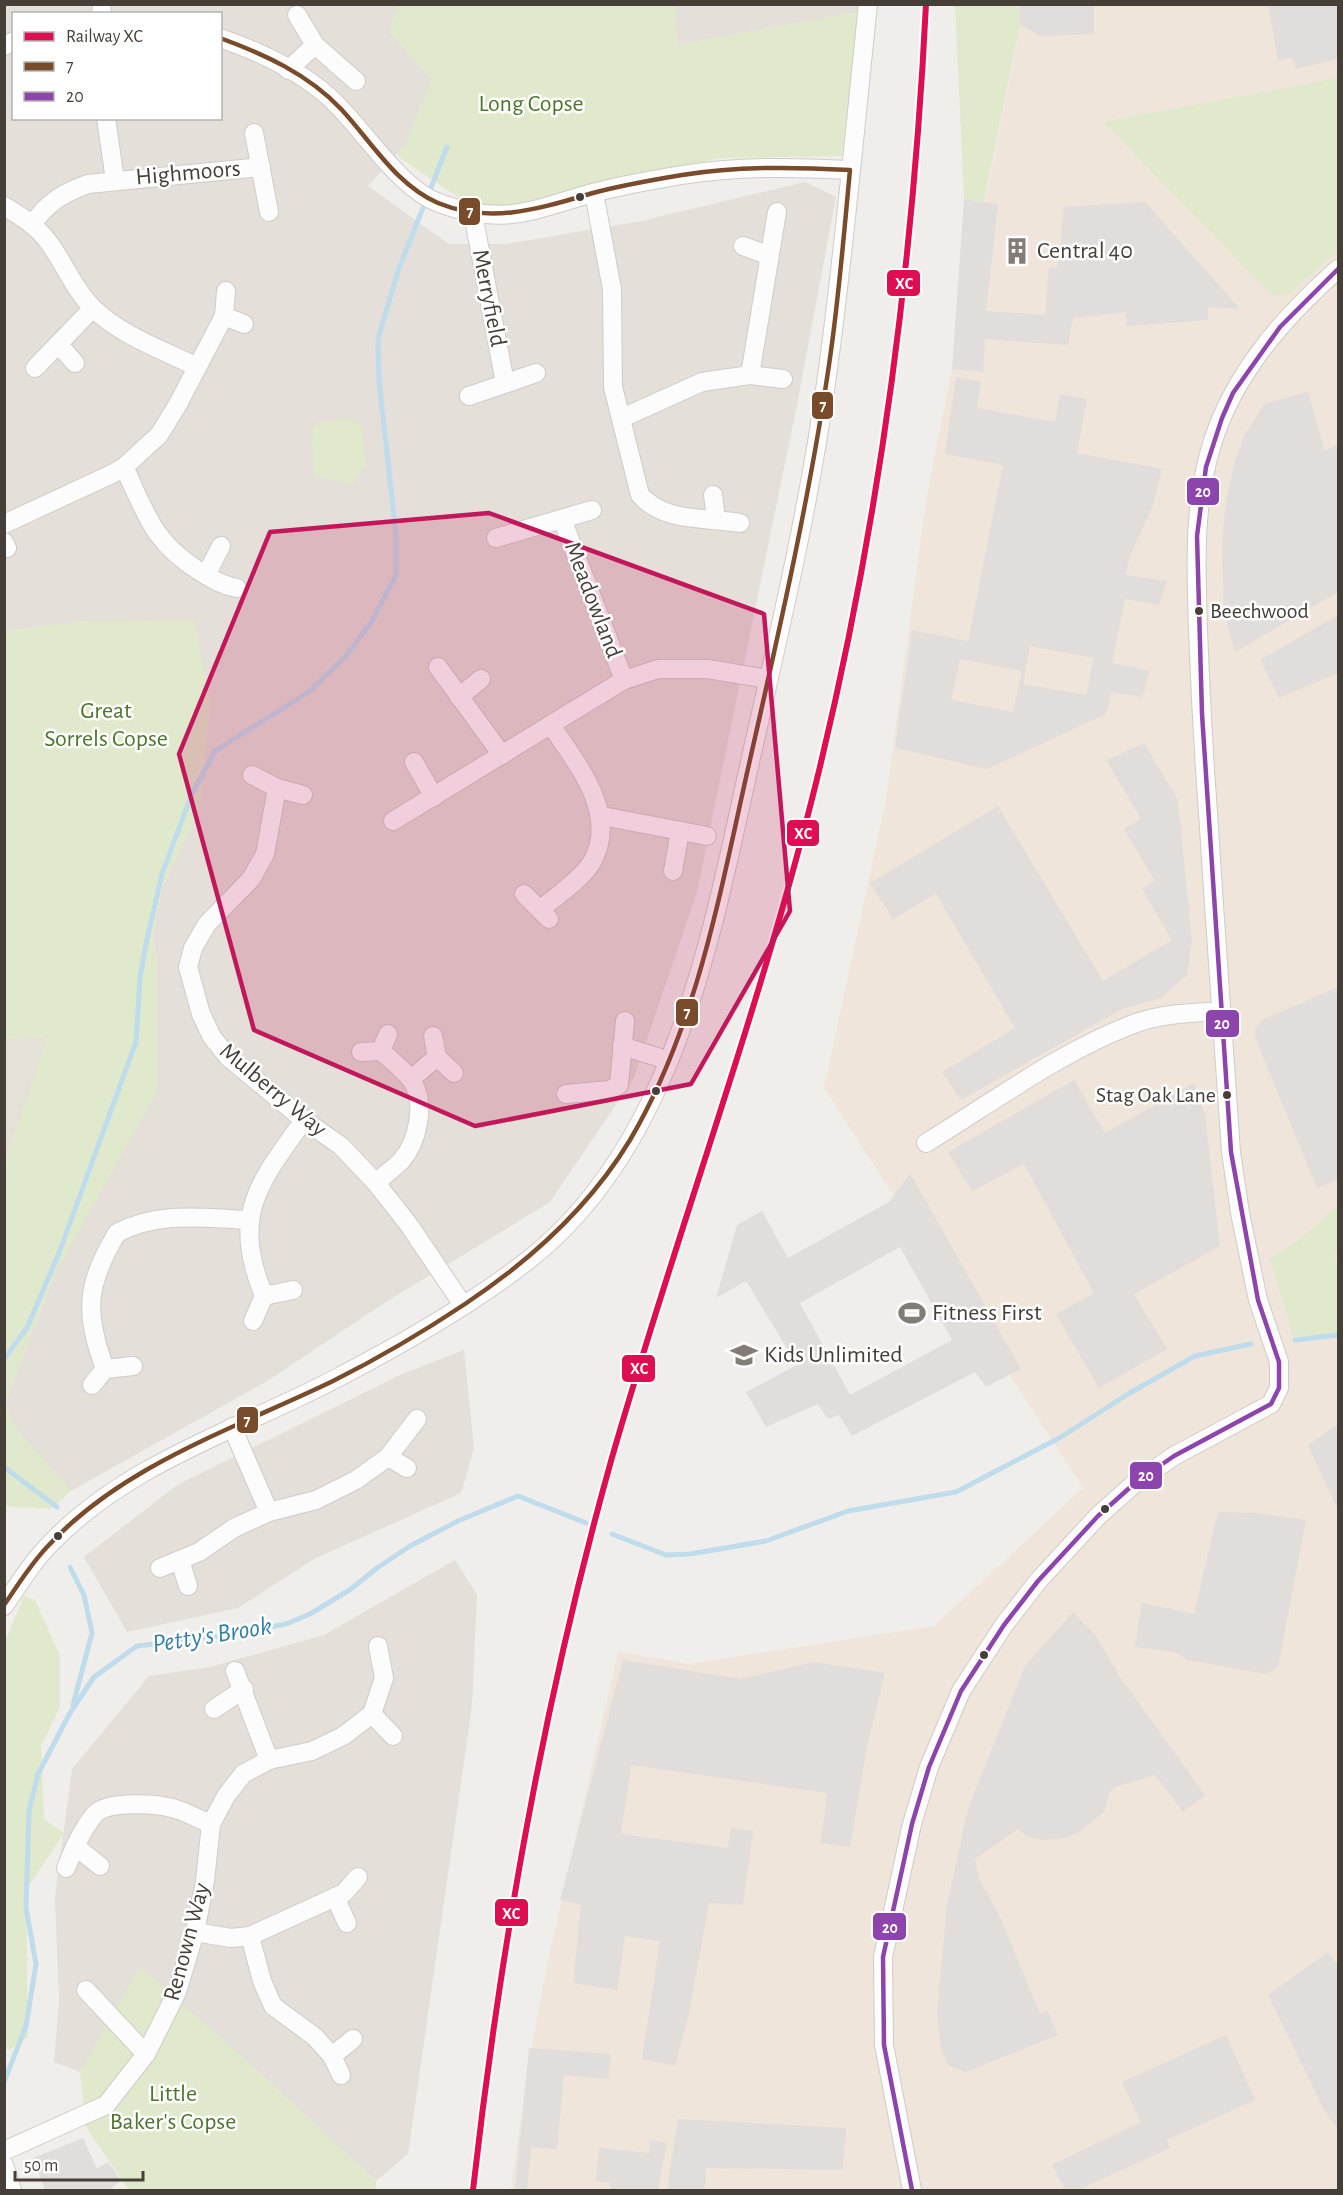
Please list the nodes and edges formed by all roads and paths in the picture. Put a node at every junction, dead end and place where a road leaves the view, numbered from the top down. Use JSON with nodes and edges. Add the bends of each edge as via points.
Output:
{"nodes":[{"id":1,"x":868,"y":4,"type":"edge"},
{"id":2,"x":297,"y":15,"type":"dead end"},
{"id":3,"x":222,"y":39,"type":"edge"},
{"id":4,"x":315,"y":45,"type":"junction"},
{"id":5,"x":288,"y":69,"type":"junction"},
{"id":6,"x":356,"y":81,"type":"dead end"},
{"id":7,"x":106,"y":120,"type":"edge"},
{"id":8,"x":254,"y":133,"type":"dead end"},
{"id":9,"x":261,"y":167,"type":"junction"},
{"id":10,"x":850,"y":170,"type":"junction"},
{"id":11,"x":115,"y":180,"type":"junction"},
{"id":12,"x":594,"y":193,"type":"junction"},
{"id":13,"x":4,"y":206,"type":"edge"},
{"id":14,"x":269,"y":212,"type":"dead end"},
{"id":15,"x":777,"y":212,"type":"dead end"},
{"id":16,"x":473,"y":214,"type":"junction"},
{"id":17,"x":32,"y":224,"type":"junction"},
{"id":18,"x":743,"y":246,"type":"dead end"},
{"id":19,"x":768,"y":255,"type":"junction"},
{"id":20,"x":1338,"y":268,"type":"edge"},
{"id":21,"x":226,"y":291,"type":"dead end"},
{"id":22,"x":93,"y":308,"type":"junction"},
{"id":23,"x":224,"y":316,"type":"junction"},
{"id":24,"x":244,"y":324,"type":"dead end"},
{"id":25,"x":59,"y":345,"type":"junction"},
{"id":26,"x":75,"y":363,"type":"dead end"},
{"id":27,"x":197,"y":367,"type":"junction"},
{"id":28,"x":35,"y":368,"type":"dead end"},
{"id":29,"x":536,"y":372,"type":"dead end"},
{"id":30,"x":750,"y":375,"type":"junction"},
{"id":31,"x":783,"y":379,"type":"dead end"},
{"id":32,"x":505,"y":383,"type":"junction"},
{"id":33,"x":469,"y":396,"type":"dead end"},
{"id":34,"x":622,"y":418,"type":"junction"},
{"id":35,"x":124,"y":467,"type":"junction"},
{"id":36,"x":713,"y":495,"type":"dead end"},
{"id":37,"x":592,"y":510,"type":"dead end"},
{"id":38,"x":562,"y":519,"type":"junction"},
{"id":39,"x":716,"y":519,"type":"junction"},
{"id":40,"x":740,"y":523,"type":"dead end"},
{"id":41,"x":4,"y":524,"type":"edge"},
{"id":42,"x":496,"y":538,"type":"dead end"},
{"id":43,"x":221,"y":546,"type":"dead end"},
{"id":44,"x":206,"y":575,"type":"junction"},
{"id":45,"x":237,"y":588,"type":"dead end"},
{"id":46,"x":438,"y":667,"type":"dead end"},
{"id":47,"x":481,"y":679,"type":"dead end"},
{"id":48,"x":768,"y":679,"type":"junction"},
{"id":49,"x":624,"y":680,"type":"junction"},
{"id":50,"x":459,"y":697,"type":"junction"},
{"id":51,"x":551,"y":725,"type":"junction"},
{"id":52,"x":502,"y":755,"type":"junction"},
{"id":53,"x":414,"y":762,"type":"dead end"},
{"id":54,"x":252,"y":775,"type":"dead end"},
{"id":55,"x":277,"y":788,"type":"junction"},
{"id":56,"x":303,"y":795,"type":"dead end"},
{"id":57,"x":434,"y":796,"type":"junction"},
{"id":58,"x":602,"y":816,"type":"junction"},
{"id":59,"x":393,"y":821,"type":"dead end"},
{"id":60,"x":680,"y":831,"type":"junction"},
{"id":61,"x":707,"y":836,"type":"dead end"},
{"id":62,"x":673,"y":871,"type":"dead end"},
{"id":63,"x":524,"y":894,"type":"dead end"},
{"id":64,"x":1222,"y":1011,"type":"junction"},
{"id":65,"x":625,"y":1021,"type":"dead end"},
{"id":66,"x":388,"y":1034,"type":"dead end"},
{"id":67,"x":433,"y":1036,"type":"dead end"},
{"id":68,"x":622,"y":1046,"type":"junction"},
{"id":69,"x":381,"y":1051,"type":"junction"},
{"id":70,"x":361,"y":1052,"type":"dead end"},
{"id":71,"x":437,"y":1057,"type":"junction"},
{"id":72,"x":667,"y":1060,"type":"junction"},
{"id":73,"x":454,"y":1073,"type":"dead end"},
{"id":74,"x":411,"y":1079,"type":"junction"},
{"id":75,"x":566,"y":1094,"type":"dead end"},
{"id":76,"x":304,"y":1120,"type":"junction"},
{"id":77,"x":926,"y":1143,"type":"dead end"},
{"id":78,"x":376,"y":1183,"type":"junction"},
{"id":79,"x":249,"y":1220,"type":"junction"},
{"id":80,"x":293,"y":1290,"type":"dead end"},
{"id":81,"x":264,"y":1296,"type":"junction"},
{"id":82,"x":463,"y":1305,"type":"junction"},
{"id":83,"x":253,"y":1321,"type":"dead end"},
{"id":84,"x":133,"y":1366,"type":"dead end"},
{"id":85,"x":105,"y":1369,"type":"junction"},
{"id":86,"x":92,"y":1385,"type":"dead end"},
{"id":87,"x":417,"y":1419,"type":"dead end"},
{"id":88,"x":232,"y":1427,"type":"junction"},
{"id":89,"x":388,"y":1457,"type":"junction"},
{"id":90,"x":407,"y":1468,"type":"dead end"},
{"id":91,"x":269,"y":1512,"type":"junction"},
{"id":92,"x":180,"y":1560,"type":"junction"},
{"id":93,"x":160,"y":1568,"type":"dead end"},
{"id":94,"x":188,"y":1586,"type":"dead end"},
{"id":95,"x":4,"y":1606,"type":"edge"},
{"id":96,"x":378,"y":1646,"type":"dead end"},
{"id":97,"x":235,"y":1671,"type":"dead end"},
{"id":98,"x":244,"y":1689,"type":"junction"},
{"id":99,"x":214,"y":1709,"type":"dead end"},
{"id":100,"x":372,"y":1714,"type":"junction"},
{"id":101,"x":393,"y":1736,"type":"dead end"},
{"id":102,"x":269,"y":1760,"type":"junction"},
{"id":103,"x":211,"y":1824,"type":"junction"},
{"id":104,"x":75,"y":1846,"type":"junction"},
{"id":105,"x":100,"y":1866,"type":"dead end"},
{"id":106,"x":66,"y":1868,"type":"dead end"},
{"id":107,"x":358,"y":1877,"type":"dead end"},
{"id":108,"x":335,"y":1897,"type":"junction"},
{"id":109,"x":347,"y":1923,"type":"dead end"},
{"id":110,"x":195,"y":1932,"type":"junction"},
{"id":111,"x":250,"y":1936,"type":"junction"},
{"id":112,"x":86,"y":1989,"type":"dead end"},
{"id":113,"x":353,"y":2039,"type":"dead end"},
{"id":114,"x":146,"y":2054,"type":"junction"},
{"id":115,"x":332,"y":2056,"type":"junction"},
{"id":116,"x":341,"y":2075,"type":"dead end"},
{"id":117,"x":4,"y":2151,"type":"edge"},
{"id":118,"x":4,"y":2165,"type":"edge"},
{"id":119,"x":12,"y":2190,"type":"edge"},
{"id":120,"x":912,"y":2190,"type":"edge"}],
"edges":[{"from":1,"to":10,"type":"street"},
{"from":2,"to":4,"type":"street"},
{"from":3,"to":5,"type":"street"},
{"from":4,"to":5,"type":"street"},
{"from":4,"to":6,"type":"street"},
{"from":5,"to":16,"type":"street","via":[[328,97],[416,190],[436,202]]},
{"from":7,"to":11,"type":"street","name":"Highmoors"},
{"from":8,"to":9,"type":"street","name":"Highmoors"},
{"from":9,"to":11,"type":"street","name":"Highmoors"},
{"from":9,"to":14,"type":"street","name":"Highmoors"},
{"from":10,"to":12,"type":"street","via":[[731,169]]},
{"from":10,"to":48,"type":"street","via":[[827,380]]},
{"from":11,"to":17,"type":"street","name":"Highmoors","via":[[61,194]]},
{"from":12,"to":16,"type":"street","via":[[527,214]]},
{"from":12,"to":34,"type":"street","via":[[612,289],[613,387]]},
{"from":13,"to":17,"type":"street"},
{"from":15,"to":19,"type":"street"},
{"from":16,"to":32,"type":"street","name":"Merryfield"},
{"from":17,"to":22,"type":"street","via":[[50,243]]},
{"from":18,"to":19,"type":"street"},
{"from":19,"to":30,"type":"street"},
{"from":20,"to":64,"type":"street","via":[[1280,325],[1239,383],[1212,444],[1200,501],[1195,553],[1200,706]]},
{"from":21,"to":23,"type":"street"},
{"from":22,"to":25,"type":"street"},
{"from":22,"to":27,"type":"street","via":[[120,329]]},
{"from":23,"to":24,"type":"street"},
{"from":23,"to":27,"type":"street"},
{"from":25,"to":26,"type":"street"},
{"from":25,"to":28,"type":"street"},
{"from":27,"to":35,"type":"street","via":[[159,435]]},
{"from":29,"to":32,"type":"street","name":"Merryfield"},
{"from":30,"to":31,"type":"street"},
{"from":30,"to":34,"type":"street","via":[[702,382]]},
{"from":32,"to":33,"type":"street","name":"Merryfield"},
{"from":34,"to":39,"type":"street","via":[[640,495],[651,507],[666,514]]},
{"from":35,"to":41,"type":"street"},
{"from":35,"to":44,"type":"street","via":[[159,538],[175,555]]},
{"from":36,"to":39,"type":"street"},
{"from":37,"to":38,"type":"street","name":"Meadowland"},
{"from":38,"to":42,"type":"street","name":"Meadowland"},
{"from":38,"to":49,"type":"street","name":"Meadowland"},
{"from":39,"to":40,"type":"street"},
{"from":43,"to":44,"type":"street"},
{"from":44,"to":45,"type":"street"},
{"from":46,"to":50,"type":"street"},
{"from":47,"to":50,"type":"street"},
{"from":48,"to":49,"type":"street","name":"Meadowland","via":[[708,669],[658,669]]},
{"from":48,"to":72,"type":"street","via":[[712,930]]},
{"from":49,"to":51,"type":"street","name":"Meadowland"},
{"from":50,"to":52,"type":"street"},
{"from":51,"to":52,"type":"street","name":"Meadowland"},
{"from":51,"to":58,"type":"street","via":[[578,766]]},
{"from":52,"to":57,"type":"street","name":"Meadowland"},
{"from":53,"to":57,"type":"street"},
{"from":54,"to":55,"type":"street"},
{"from":55,"to":56,"type":"street"},
{"from":55,"to":76,"type":"street","name":"Mulberry Way","via":[[265,854],[251,879],[207,924],[193,948],[188,967],[212,1037],[228,1058]]},
{"from":57,"to":59,"type":"street","name":"Meadowland"},
{"from":58,"to":60,"type":"street"},
{"from":58,"to":63,"type":"street","via":[[602,839],[592,862],[545,914]]},
{"from":60,"to":61,"type":"street"},
{"from":60,"to":62,"type":"street"},
{"from":64,"to":77,"type":"street","via":[[1147,1020],[1088,1044]]},
{"from":64,"to":120,"type":"street","via":[[1231,1152],[1240,1213],[1258,1300],[1279,1362],[1279,1388],[1271,1404],[1174,1456],[1098,1516],[1038,1581],[962,1690],[929,1767],[912,1824],[883,1957],[884,2045]]},
{"from":65,"to":68,"type":"street"},
{"from":66,"to":69,"type":"street"},
{"from":67,"to":71,"type":"street"},
{"from":68,"to":72,"type":"street"},
{"from":68,"to":75,"type":"street","via":[[619,1085],[609,1090]]},
{"from":69,"to":70,"type":"street"},
{"from":69,"to":74,"type":"street"},
{"from":71,"to":73,"type":"street"},
{"from":71,"to":74,"type":"street"},
{"from":72,"to":82,"type":"street","via":[[628,1143],[576,1215],[532,1257]]},
{"from":74,"to":78,"type":"street","via":[[419,1111],[414,1138],[402,1160]]},
{"from":76,"to":78,"type":"street","name":"Mulberry Way","via":[[341,1146]]},
{"from":76,"to":79,"type":"street","via":[[262,1178]]},
{"from":78,"to":82,"type":"street","name":"Mulberry Way"},
{"from":79,"to":81,"type":"street","via":[[257,1280]]},
{"from":79,"to":85,"type":"street","via":[[180,1216],[152,1220],[117,1233],[93,1281],[90,1314]]},
{"from":80,"to":81,"type":"street"},
{"from":81,"to":83,"type":"street"},
{"from":82,"to":88,"type":"street","via":[[339,1377]]},
{"from":84,"to":85,"type":"street"},
{"from":85,"to":86,"type":"street"},
{"from":87,"to":89,"type":"street"},
{"from":88,"to":91,"type":"street"},
{"from":88,"to":95,"type":"street","via":[[117,1488],[75,1520],[29,1568]]},
{"from":89,"to":90,"type":"street"},
{"from":89,"to":91,"type":"street","via":[[356,1480],[316,1500]]},
{"from":91,"to":92,"type":"street"},
{"from":92,"to":93,"type":"street"},
{"from":92,"to":94,"type":"street"},
{"from":96,"to":100,"type":"street","via":[[384,1678]]},
{"from":97,"to":98,"type":"street"},
{"from":98,"to":99,"type":"street"},
{"from":98,"to":102,"type":"street"},
{"from":100,"to":101,"type":"street"},
{"from":100,"to":102,"type":"street","name":"Renown Way","via":[[343,1736],[312,1751]]},
{"from":102,"to":103,"type":"street","name":"Renown Way","via":[[243,1774]]},
{"from":103,"to":104,"type":"street","via":[[172,1808],[135,1804],[106,1807],[96,1813]]},
{"from":103,"to":110,"type":"street","name":"Renown Way","via":[[206,1881]]},
{"from":104,"to":105,"type":"street"},
{"from":104,"to":106,"type":"street"},
{"from":107,"to":108,"type":"street"},
{"from":108,"to":109,"type":"street"},
{"from":108,"to":111,"type":"street"},
{"from":110,"to":111,"type":"street","via":[[231,1938]]},
{"from":110,"to":114,"type":"street","name":"Renown Way","via":[[177,1992]]},
{"from":111,"to":115,"type":"street","via":[[273,2006],[315,2037]]},
{"from":112,"to":114,"type":"street"},
{"from":113,"to":115,"type":"street"},
{"from":114,"to":117,"type":"street","name":"Renown Way","via":[[106,2105]]},
{"from":115,"to":116,"type":"street"},
{"from":118,"to":119,"type":"street"}]}
